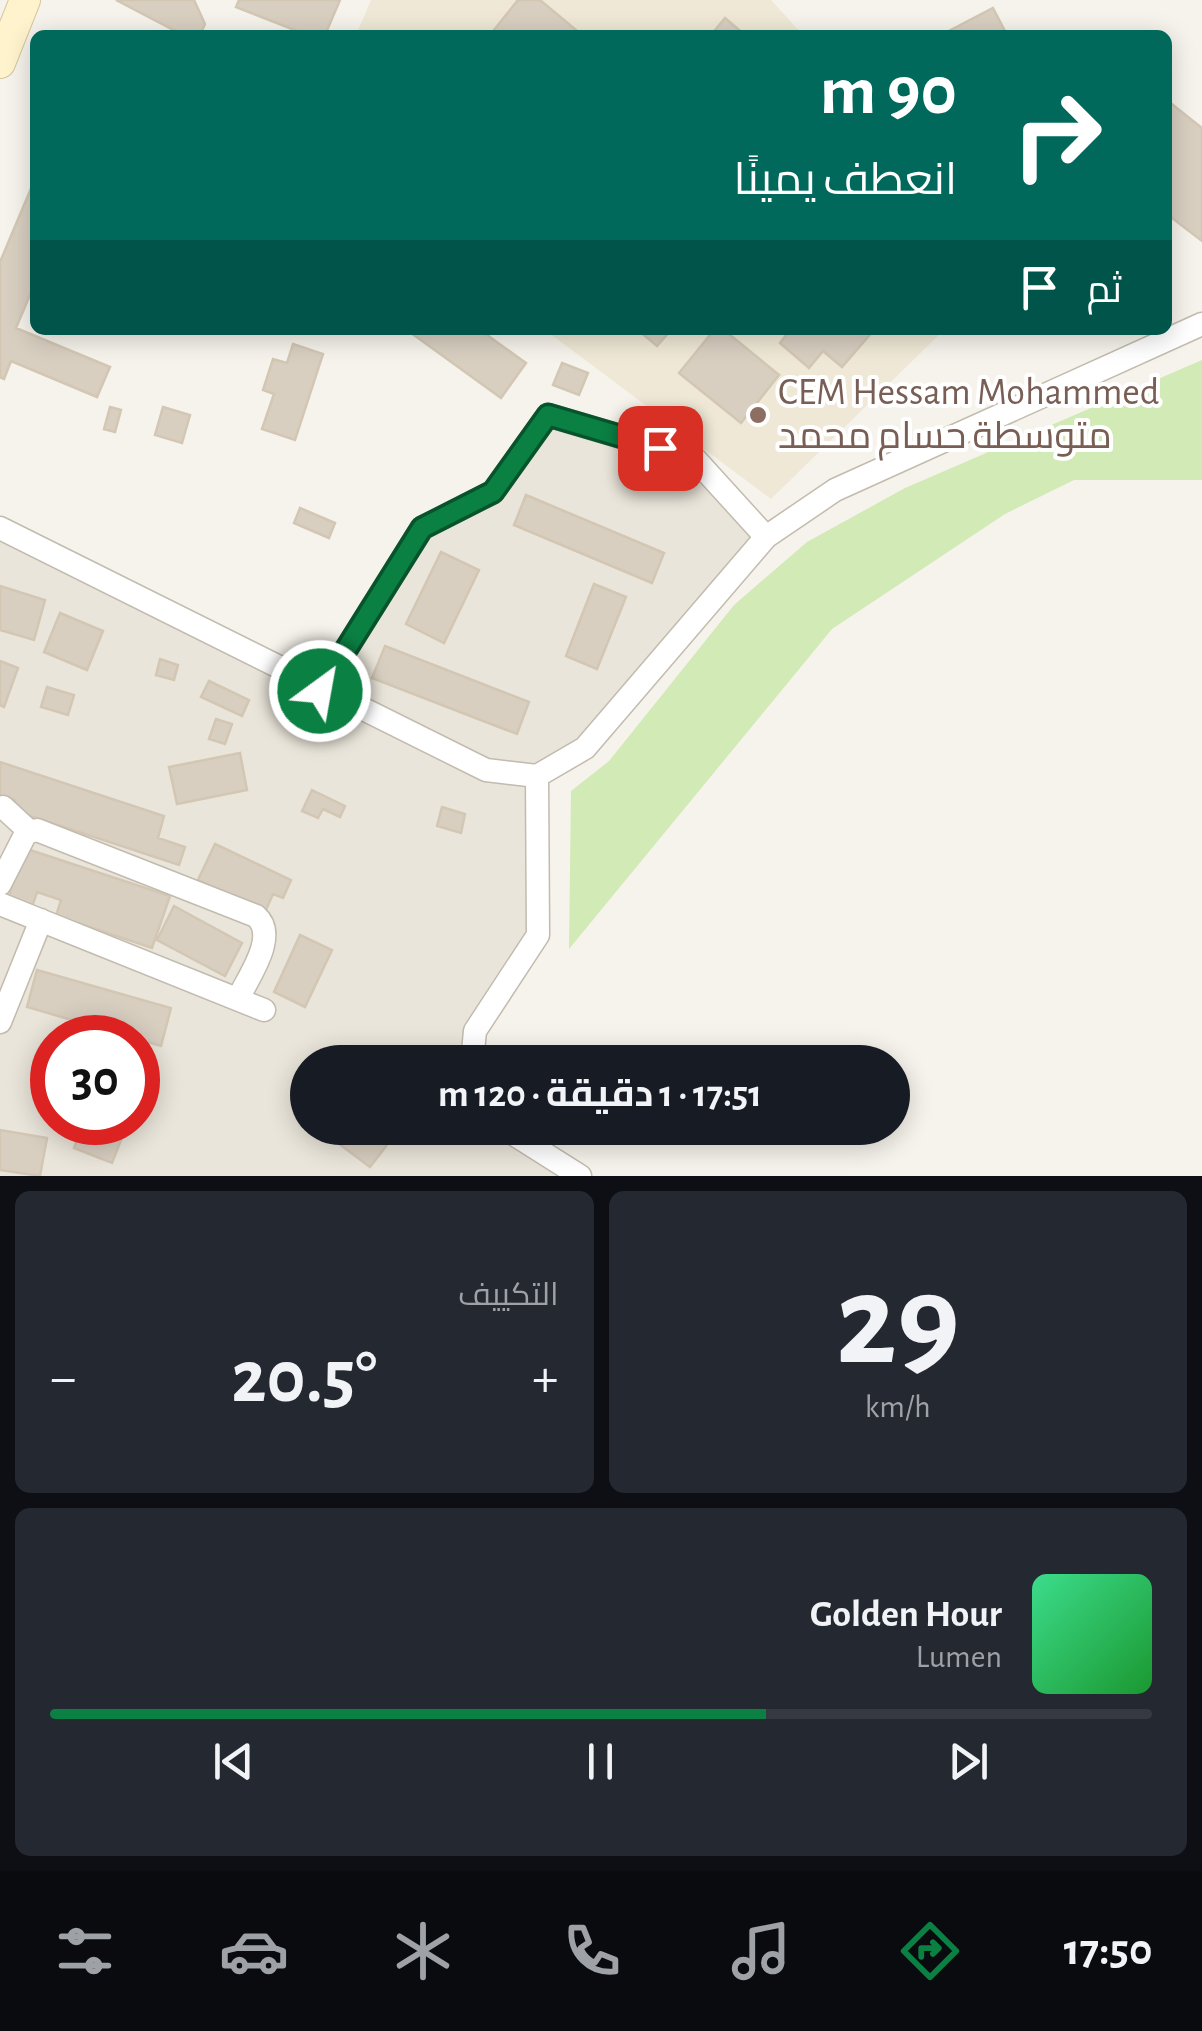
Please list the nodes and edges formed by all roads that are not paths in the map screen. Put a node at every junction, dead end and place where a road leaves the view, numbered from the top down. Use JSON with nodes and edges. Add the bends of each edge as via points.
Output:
{"nodes":[{"id":1,"x":25,"y":0,"type":"edge"},
{"id":2,"x":0,"y":63,"type":"edge"},
{"id":3,"x":1202,"y":324,"type":"edge"},
{"id":4,"x":0,"y":528,"type":"edge"},
{"id":5,"x":766,"y":537,"type":"junction"},
{"id":6,"x":320,"y":691,"type":"junction"},
{"id":7,"x":537,"y":776,"type":"junction"},
{"id":8,"x":4,"y":807,"type":"dead end"},
{"id":9,"x":29,"y":831,"type":"junction"},
{"id":10,"x":0,"y":884,"type":"edge"},
{"id":11,"x":0,"y":904,"type":"edge"},
{"id":12,"x":41,"y":920,"type":"junction"},
{"id":13,"x":238,"y":999,"type":"junction"},
{"id":14,"x":264,"y":1010,"type":"dead end"},
{"id":15,"x":0,"y":1022,"type":"edge"},
{"id":16,"x":474,"y":1045,"type":"edge"},
{"id":17,"x":531,"y":1145,"type":"edge"},
{"id":18,"x":580,"y":1176,"type":"edge"}],
"edges":[{"from":1,"to":2,"type":"main road"},
{"from":3,"to":5,"type":"street","via":[[834,490]]},
{"from":4,"to":6,"type":"street"},
{"from":5,"to":6,"type":"street","via":[[695,459],[548,415],[493,492],[422,528]]},
{"from":5,"to":7,"type":"street","via":[[585,748]]},
{"from":6,"to":7,"type":"street","via":[[486,770]]},
{"from":7,"to":16,"type":"street","via":[[538,935],[475,1031]]},
{"from":8,"to":9,"type":"street"},
{"from":9,"to":10,"type":"street"},
{"from":9,"to":13,"type":"street","via":[[261,920],[266,937]]},
{"from":11,"to":12,"type":"street"},
{"from":12,"to":13,"type":"street"},
{"from":12,"to":15,"type":"street"},
{"from":13,"to":14,"type":"street"},
{"from":17,"to":18,"type":"street"}]}
